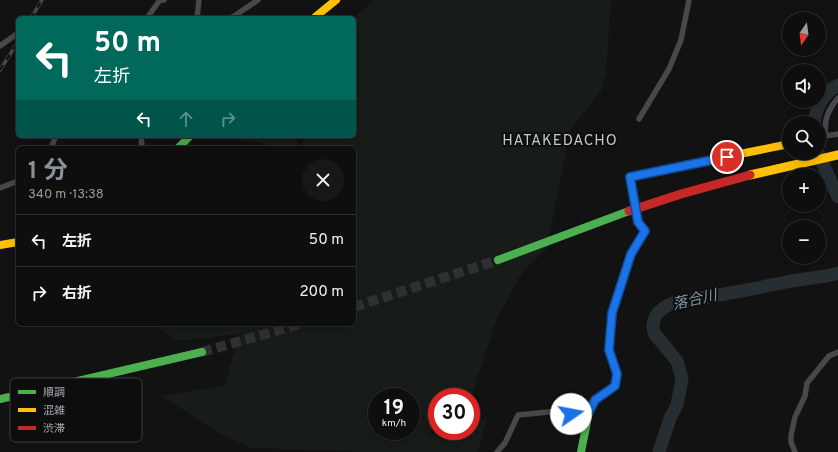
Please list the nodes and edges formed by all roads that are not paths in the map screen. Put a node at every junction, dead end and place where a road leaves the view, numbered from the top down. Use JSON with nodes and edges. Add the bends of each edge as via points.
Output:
{"nodes":[{"id":1,"x":164,"y":0,"type":"edge"},
{"id":2,"x":199,"y":0,"type":"edge"},
{"id":3,"x":258,"y":0,"type":"edge"},
{"id":4,"x":336,"y":0,"type":"edge"},
{"id":5,"x":689,"y":0,"type":"edge"},
{"id":6,"x":148,"y":16,"type":"edge"},
{"id":7,"x":197,"y":16,"type":"edge"},
{"id":8,"x":235,"y":16,"type":"edge"},
{"id":9,"x":316,"y":16,"type":"edge"},
{"id":10,"x":16,"y":34,"type":"edge"},
{"id":11,"x":0,"y":46,"type":"edge"},
{"id":12,"x":838,"y":98,"type":"edge"},
{"id":13,"x":826,"y":118,"type":"edge"},
{"id":14,"x":639,"y":119,"type":"dead end"},
{"id":15,"x":838,"y":134,"type":"edge"},
{"id":16,"x":826,"y":136,"type":"edge"},
{"id":17,"x":188,"y":138,"type":"edge"},
{"id":18,"x":782,"y":145,"type":"edge"},
{"id":19,"x":180,"y":146,"type":"edge"},
{"id":20,"x":838,"y":155,"type":"edge"},
{"id":21,"x":16,"y":182,"type":"edge"},
{"id":22,"x":0,"y":188,"type":"edge"},
{"id":23,"x":16,"y":242,"type":"edge"},
{"id":24,"x":0,"y":245,"type":"edge"},
{"id":25,"x":498,"y":260,"type":"tunnel mouth"},
{"id":26,"x":202,"y":352,"type":"tunnel mouth"},
{"id":27,"x":838,"y":352,"type":"edge"},
{"id":28,"x":90,"y":378,"type":"edge"},
{"id":29,"x":10,"y":397,"type":"edge"},
{"id":30,"x":0,"y":399,"type":"edge"},
{"id":31,"x":590,"y":410,"type":"junction"},
{"id":32,"x":497,"y":452,"type":"edge"},
{"id":33,"x":581,"y":452,"type":"edge"},
{"id":34,"x":795,"y":452,"type":"edge"}],
"edges":[{"from":1,"to":6,"type":"street","via":[[160,0]]},
{"from":2,"to":7,"type":"street"},
{"from":3,"to":8,"type":"street"},
{"from":4,"to":9,"type":"main road"},
{"from":5,"to":14,"type":"street","via":[[681,40],[669,69]]},
{"from":10,"to":11,"type":"street"},
{"from":12,"to":13,"type":"street"},
{"from":15,"to":16,"type":"street"},
{"from":17,"to":19,"type":"main road"},
{"from":18,"to":31,"type":"main road","via":[[630,177],[638,222],[645,231],[631,254],[612,313],[609,350],[617,374],[615,386],[595,400]]},
{"from":20,"to":25,"type":"main road","bridge":true,"via":[[724,181],[629,211]]},
{"from":21,"to":22,"type":"street"},
{"from":23,"to":24,"type":"main road"},
{"from":26,"to":28,"type":"main road"},
{"from":27,"to":34,"type":"street","via":[[829,356],[807,383],[791,435]]},
{"from":29,"to":30,"type":"main road"},
{"from":31,"to":32,"type":"street","via":[[571,414],[559,411],[518,415],[505,443]]},
{"from":31,"to":33,"type":"main road"}]}
